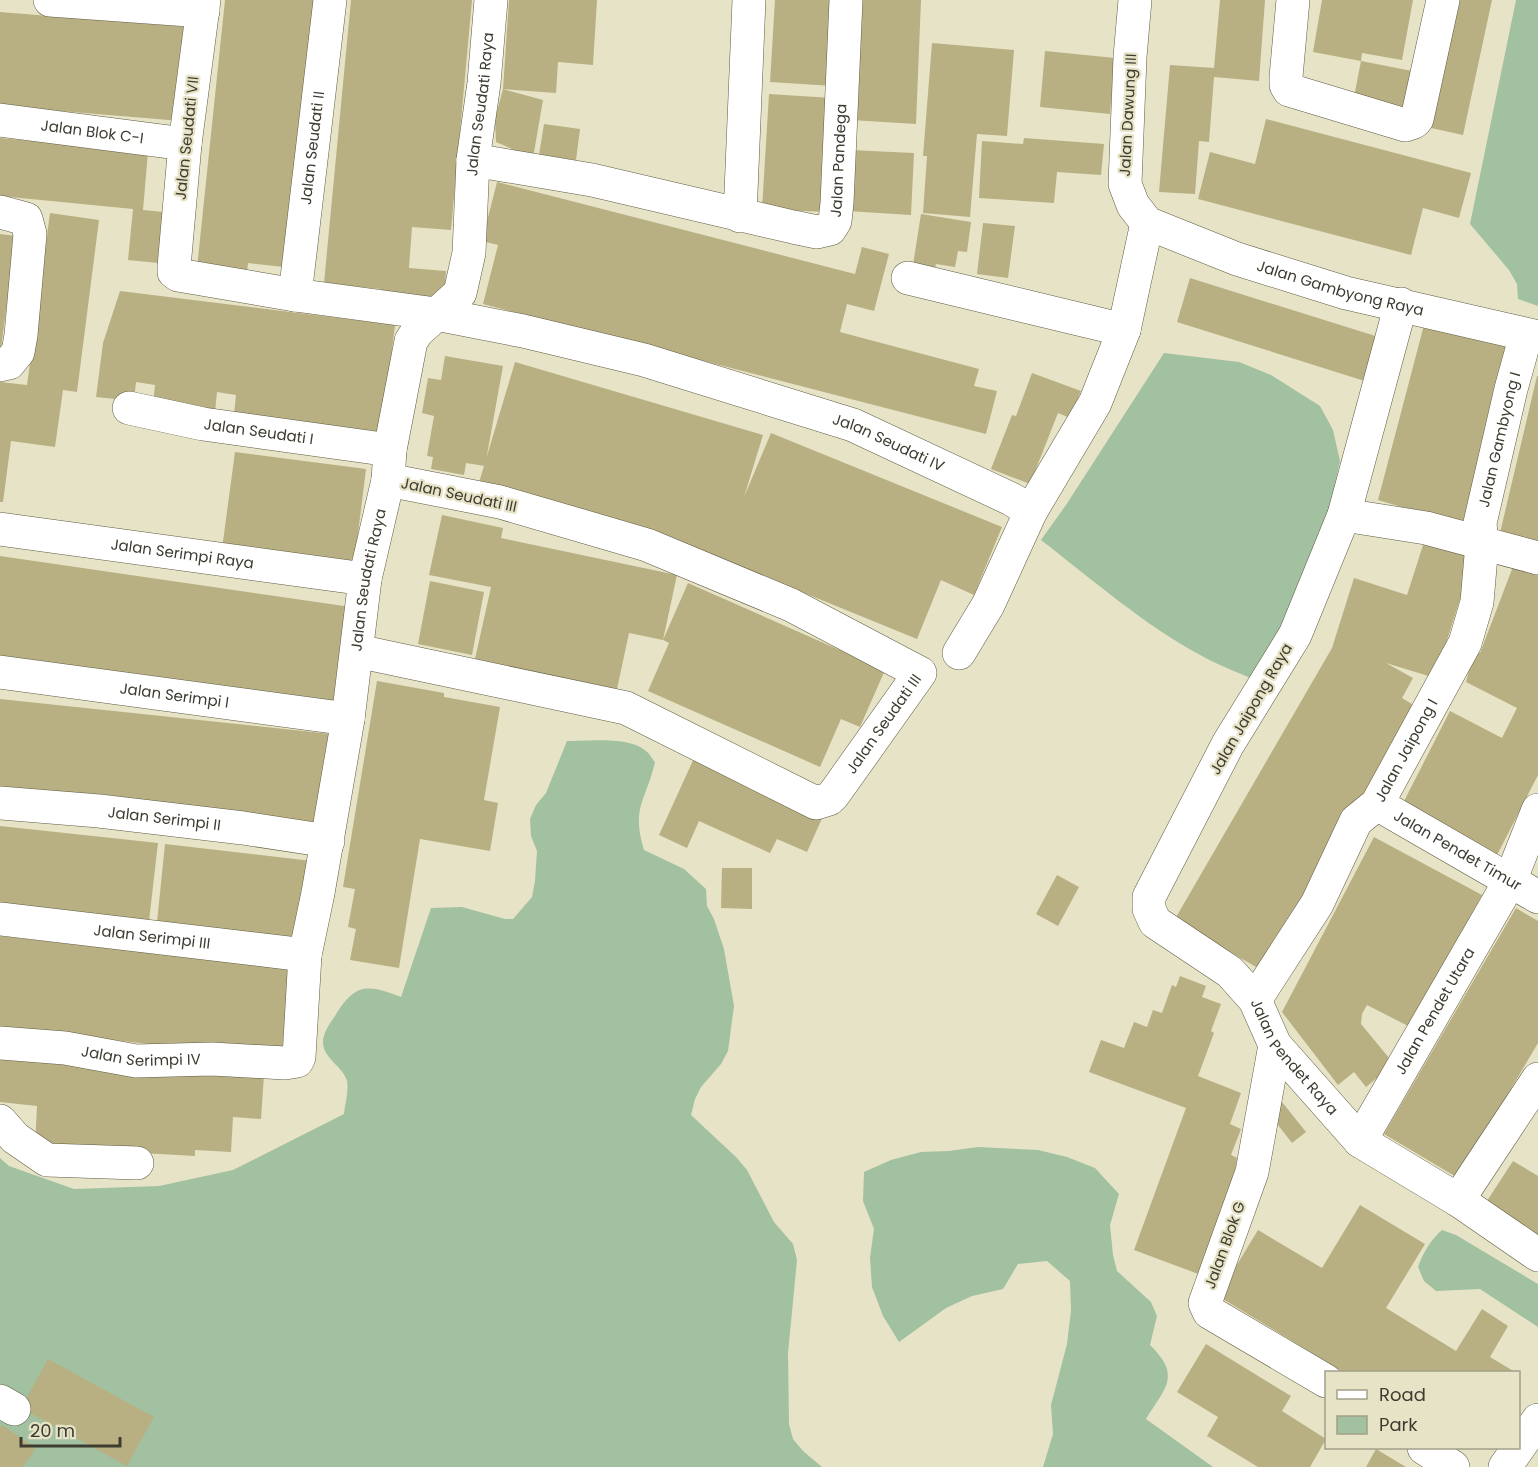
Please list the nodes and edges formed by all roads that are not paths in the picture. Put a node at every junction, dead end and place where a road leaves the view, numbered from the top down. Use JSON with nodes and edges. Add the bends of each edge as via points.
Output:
{"nodes":[{"id":1,"x":50,"y":0,"type":"edge"},
{"id":2,"x":330,"y":0,"type":"edge"},
{"id":3,"x":490,"y":0,"type":"edge"},
{"id":4,"x":749,"y":0,"type":"edge"},
{"id":5,"x":846,"y":0,"type":"edge"},
{"id":6,"x":1135,"y":0,"type":"edge"},
{"id":7,"x":1293,"y":0,"type":"edge"},
{"id":8,"x":1443,"y":0,"type":"edge"},
{"id":9,"x":203,"y":6,"type":"edge"},
{"id":10,"x":0,"y":120,"type":"edge"},
{"id":11,"x":185,"y":144,"type":"junction"},
{"id":12,"x":473,"y":160,"type":"junction"},
{"id":13,"x":0,"y":212,"type":"edge"},
{"id":14,"x":740,"y":216,"type":"junction"},
{"id":15,"x":1147,"y":223,"type":"junction"},
{"id":16,"x":908,"y":278,"type":"dead end"},
{"id":17,"x":295,"y":295,"type":"junction"},
{"id":18,"x":1401,"y":304,"type":"junction"},
{"id":19,"x":436,"y":314,"type":"junction"},
{"id":20,"x":1124,"y":330,"type":"junction"},
{"id":21,"x":1532,"y":336,"type":"edge"},
{"id":22,"x":0,"y":365,"type":"edge"},
{"id":23,"x":129,"y":408,"type":"dead end"},
{"id":24,"x":389,"y":465,"type":"junction"},
{"id":25,"x":1031,"y":511,"type":"junction"},
{"id":26,"x":1344,"y":515,"type":"junction"},
{"id":27,"x":0,"y":529,"type":"edge"},
{"id":28,"x":1482,"y":544,"type":"junction"},
{"id":29,"x":1538,"y":558,"type":"edge"},
{"id":30,"x":365,"y":579,"type":"junction"},
{"id":31,"x":357,"y":651,"type":"junction"},
{"id":32,"x":959,"y":652,"type":"dead end"},
{"id":33,"x":0,"y":672,"type":"edge"},
{"id":34,"x":348,"y":719,"type":"junction"},
{"id":35,"x":0,"y":804,"type":"edge"},
{"id":36,"x":1377,"y":804,"type":"junction"},
{"id":37,"x":1538,"y":810,"type":"edge"},
{"id":38,"x":328,"y":841,"type":"junction"},
{"id":39,"x":1524,"y":889,"type":"edge"},
{"id":40,"x":1149,"y":897,"type":"joint"},
{"id":41,"x":0,"y":919,"type":"edge"},
{"id":42,"x":305,"y":955,"type":"junction"},
{"id":43,"x":1255,"y":1000,"type":"junction"},
{"id":44,"x":0,"y":1043,"type":"edge"},
{"id":45,"x":1275,"y":1045,"type":"junction"},
{"id":46,"x":285,"y":1063,"type":"joint"},
{"id":47,"x":1537,"y":1084,"type":"edge"},
{"id":48,"x":0,"y":1121,"type":"edge"},
{"id":49,"x":1360,"y":1141,"type":"junction"},
{"id":50,"x":137,"y":1163,"type":"dead end"},
{"id":51,"x":1458,"y":1200,"type":"junction"},
{"id":52,"x":1538,"y":1255,"type":"edge"},
{"id":53,"x":1325,"y":1380,"type":"edge"},
{"id":54,"x":1538,"y":1420,"type":"edge"},
{"id":55,"x":1520,"y":1446,"type":"edge"},
{"id":56,"x":1426,"y":1449,"type":"edge"},
{"id":57,"x":1518,"y":1449,"type":"edge"},
{"id":58,"x":1453,"y":1467,"type":"edge"},
{"id":59,"x":1505,"y":1467,"type":"edge"}],
"edges":[{"from":1,"to":9,"type":"street"},
{"from":2,"to":17,"type":"street","name":"Jalan Seudati II"},
{"from":3,"to":12,"type":"street","name":"Jalan Seudati Raya"},
{"from":4,"to":14,"type":"street"},
{"from":5,"to":14,"type":"street","name":"Jalan Pandega","via":[[835,221],[830,229],[817,232]]},
{"from":6,"to":15,"type":"street","name":"Jalan Dawung III","via":[[1125,184],[1133,205]]},
{"from":7,"to":8,"type":"street","via":[[1286,77],[1289,90],[1405,125],[1417,119]]},
{"from":9,"to":11,"type":"street","name":"Jalan Seudati VII"},
{"from":10,"to":11,"type":"street","name":"Jalan Blok C-I"},
{"from":11,"to":17,"type":"street","name":"Jalan Seudati VII","via":[[174,272]]},
{"from":12,"to":14,"type":"street","name":"Jalan Pandega","via":[[592,180]]},
{"from":12,"to":19,"type":"street","name":"Jalan Seudati Raya","via":[[469,253],[463,287]]},
{"from":13,"to":22,"type":"street","via":[[26,219],[30,234],[18,352],[9,363]]},
{"from":15,"to":18,"type":"street","name":"Jalan Gambyong Raya","via":[[1237,259]]},
{"from":15,"to":20,"type":"street"},
{"from":16,"to":20,"type":"street"},
{"from":17,"to":19,"type":"street"},
{"from":18,"to":21,"type":"street","name":"Jalan Gambyong Raya"},
{"from":18,"to":26,"type":"street","name":"Jalan Jaipong Raya"},
{"from":19,"to":24,"type":"street","name":"Jalan Seudati Raya","via":[[411,341]]},
{"from":19,"to":25,"type":"street","name":"Jalan Seudati IV","via":[[644,360],[853,425]]},
{"from":20,"to":25,"type":"street","via":[[1095,402]]},
{"from":21,"to":28,"type":"street","name":"Jalan Gambyong I","via":[[1510,389],[1480,523]]},
{"from":23,"to":24,"type":"street","name":"Jalan Seudati I"},
{"from":24,"to":30,"type":"street","name":"Jalan Seudati Raya"},
{"from":24,"to":31,"type":"street","name":"Jalan Seudati III","via":[[647,545],[791,605],[920,673],[834,794],[816,802],[626,708]]},
{"from":25,"to":32,"type":"street","via":[[988,605]]},
{"from":26,"to":28,"type":"street","via":[[1426,528]]},
{"from":26,"to":40,"type":"street","name":"Jalan Jaipong Raya","via":[[1295,635],[1228,744]]},
{"from":27,"to":30,"type":"street","name":"Jalan Serimpi Raya"},
{"from":28,"to":29,"type":"street"},
{"from":28,"to":36,"type":"street","name":"Jalan Jaipong I","via":[[1477,602],[1465,643]]},
{"from":30,"to":31,"type":"street","name":"Jalan Seudati Raya"},
{"from":31,"to":34,"type":"street","name":"Jalan Seudati Raya"},
{"from":33,"to":34,"type":"street","name":"Jalan Serimpi I"},
{"from":34,"to":38,"type":"street","name":"Jalan Seudati Raya"},
{"from":35,"to":38,"type":"street","name":"Jalan Serimpi II","via":[[99,811]]},
{"from":36,"to":39,"type":"street","name":"Jalan Pendet Timur"},
{"from":36,"to":43,"type":"street","name":"Jalan Jaipong I","via":[[1356,821],[1317,904]]},
{"from":37,"to":39,"type":"street","name":"Jalan Pendet Utara"},
{"from":38,"to":42,"type":"street","name":"Jalan Seudati Raya"},
{"from":39,"to":49,"type":"street","name":"Jalan Pendet Utara"},
{"from":40,"to":43,"type":"street","name":"Jalan Pendet Raya","via":[[1155,922],[1230,972]]},
{"from":41,"to":42,"type":"street","name":"Jalan Serimpi III"},
{"from":42,"to":46,"type":"street","name":"Jalan Seudati Raya","via":[[299,1057]]},
{"from":43,"to":45,"type":"street","name":"Jalan Pendet Raya"},
{"from":44,"to":46,"type":"street","name":"Jalan Serimpi IV","via":[[65,1048],[136,1061],[212,1059]]},
{"from":45,"to":49,"type":"street","name":"Jalan Pendet Raya"},
{"from":45,"to":53,"type":"street","name":"Jalan Blok G","via":[[1252,1172],[1205,1303],[1209,1312]]},
{"from":47,"to":51,"type":"street"},
{"from":48,"to":50,"type":"street","via":[[15,1138],[47,1160]]},
{"from":49,"to":51,"type":"street","name":"Jalan Pendet Raya"},
{"from":51,"to":52,"type":"street","name":"Jalan Pendet Raya"},
{"from":54,"to":55,"type":"street"},
{"from":56,"to":58,"type":"street"},
{"from":57,"to":59,"type":"street"}]}
